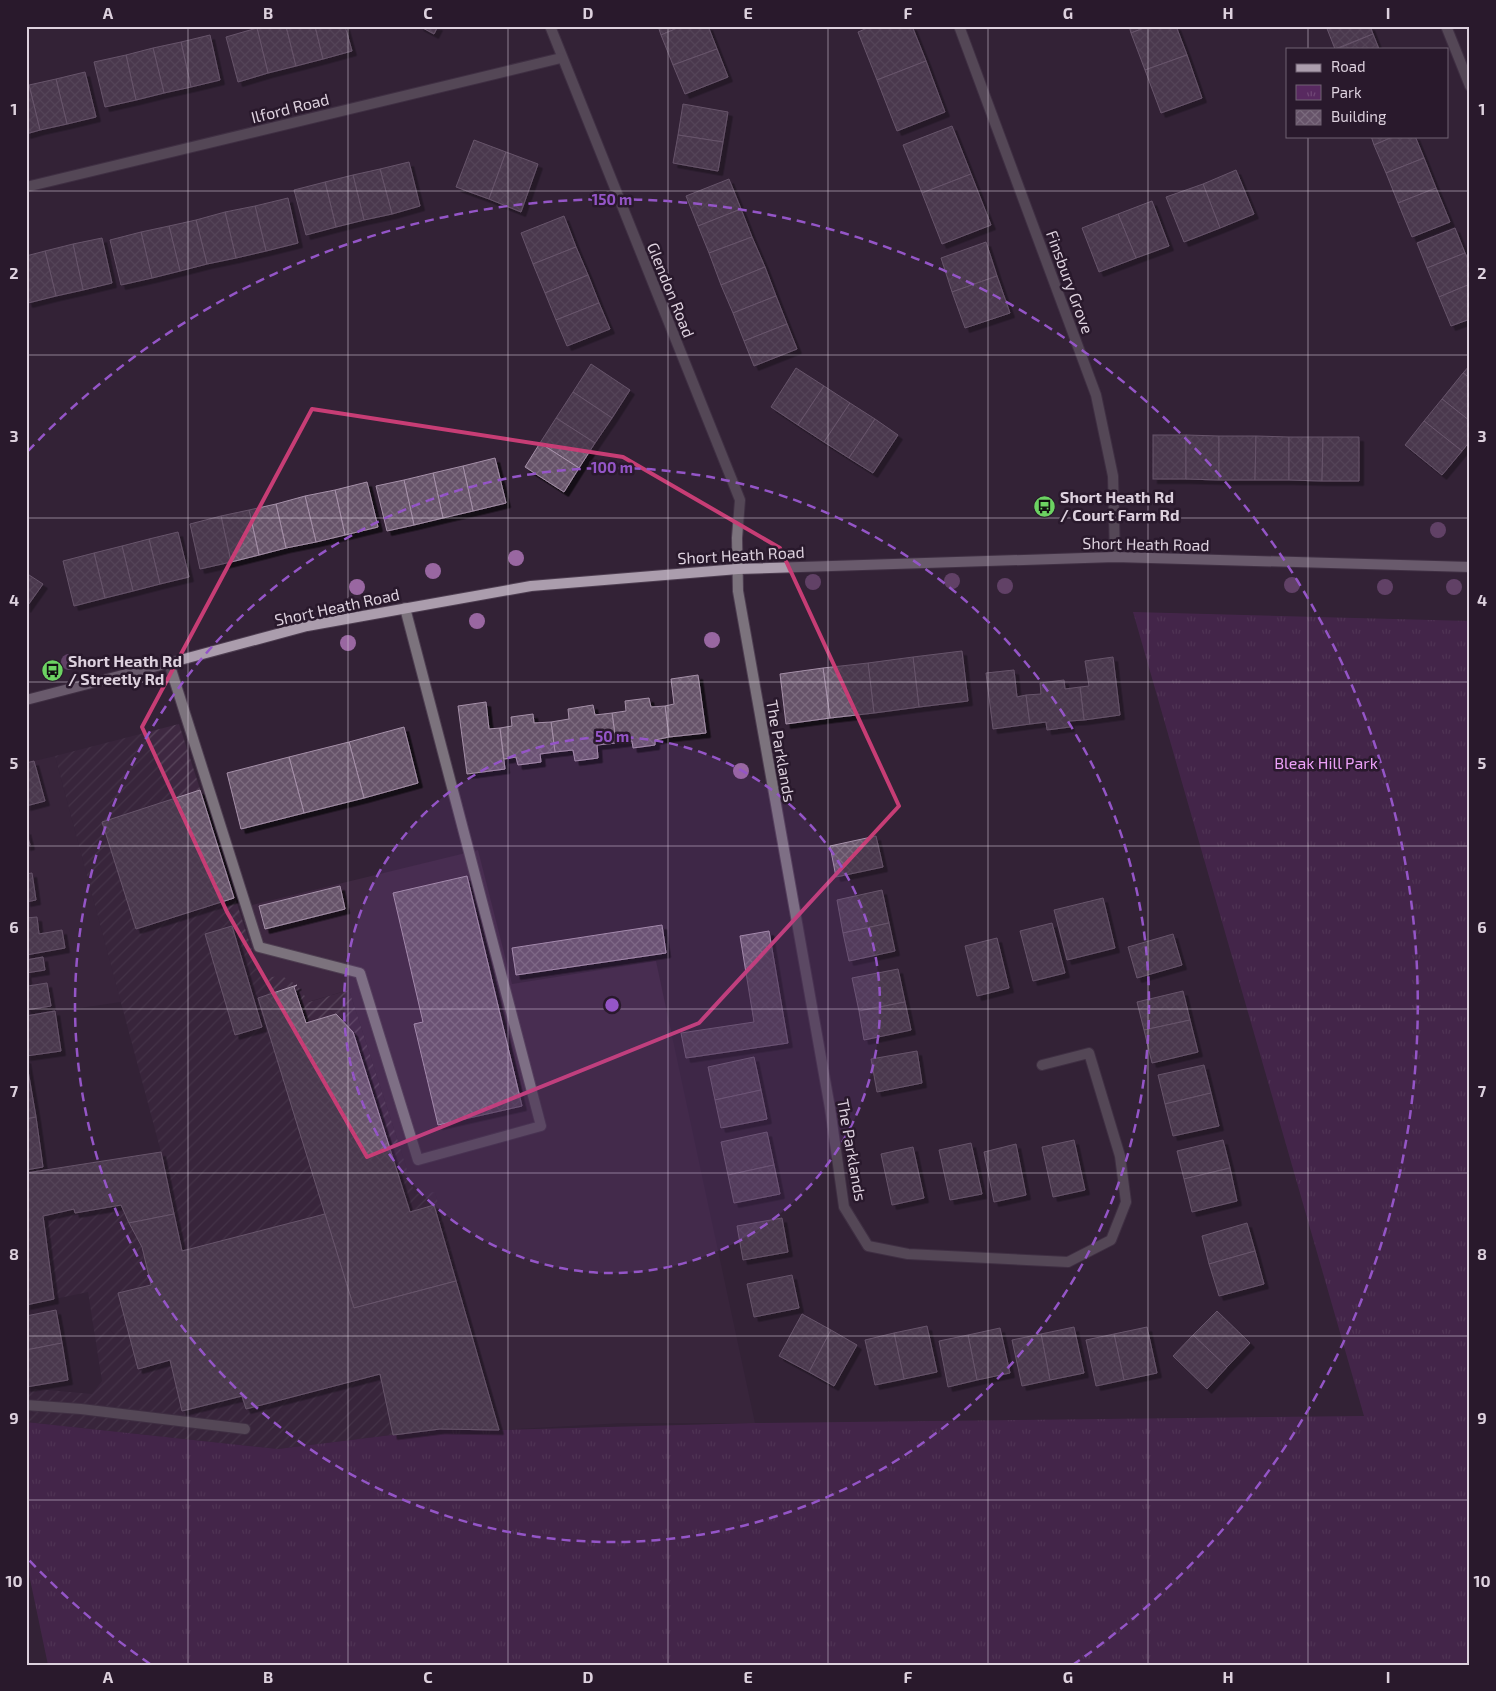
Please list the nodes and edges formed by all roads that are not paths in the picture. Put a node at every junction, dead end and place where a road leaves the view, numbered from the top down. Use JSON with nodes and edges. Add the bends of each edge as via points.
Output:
{"nodes":[{"id":1,"x":550,"y":26,"type":"edge"},
{"id":2,"x":959,"y":26,"type":"edge"},
{"id":3,"x":1446,"y":26,"type":"edge"},
{"id":4,"x":561,"y":58,"type":"junction"},
{"id":5,"x":1470,"y":86,"type":"edge"},
{"id":6,"x":26,"y":187,"type":"edge"},
{"id":7,"x":1115,"y":557,"type":"junction"},
{"id":8,"x":1470,"y":567,"type":"edge"},
{"id":9,"x":738,"y":568,"type":"junction"},
{"id":10,"x":405,"y":608,"type":"junction"},
{"id":11,"x":169,"y":663,"type":"junction"},
{"id":12,"x":26,"y":700,"type":"edge"},
{"id":13,"x":1042,"y":1065,"type":"dead end"},
{"id":14,"x":26,"y":1405,"type":"edge"},
{"id":15,"x":245,"y":1429,"type":"dead end"}],
"edges":[{"from":1,"to":4,"type":"street","name":"Glendon Road"},
{"from":2,"to":7,"type":"street","name":"Finsbury Grove","via":[[1096,395],[1113,476]]},
{"from":3,"to":5,"type":"street"},
{"from":4,"to":6,"type":"street","name":"Ilford Road"},
{"from":4,"to":9,"type":"street","name":"Glendon Road","via":[[740,500]]},
{"from":7,"to":8,"type":"street","name":"Short Heath Road"},
{"from":7,"to":9,"type":"street","name":"Short Heath Road"},
{"from":9,"to":10,"type":"street","name":"Short Heath Road","via":[[531,586]]},
{"from":9,"to":13,"type":"street","name":"The Parklands","via":[[738,591],[830,1108],[844,1207],[868,1246],[908,1254],[1068,1262],[1111,1240],[1126,1202],[1120,1156],[1090,1053]]},
{"from":10,"to":11,"type":"street","name":"Short Heath Road","via":[[307,626]]},
{"from":10,"to":11,"type":"street","via":[[542,1126],[418,1160],[360,973],[259,947]]},
{"from":11,"to":12,"type":"street","name":"Short Heath Road"},
{"from":14,"to":15,"type":"street","via":[[81,1408]]}]}
